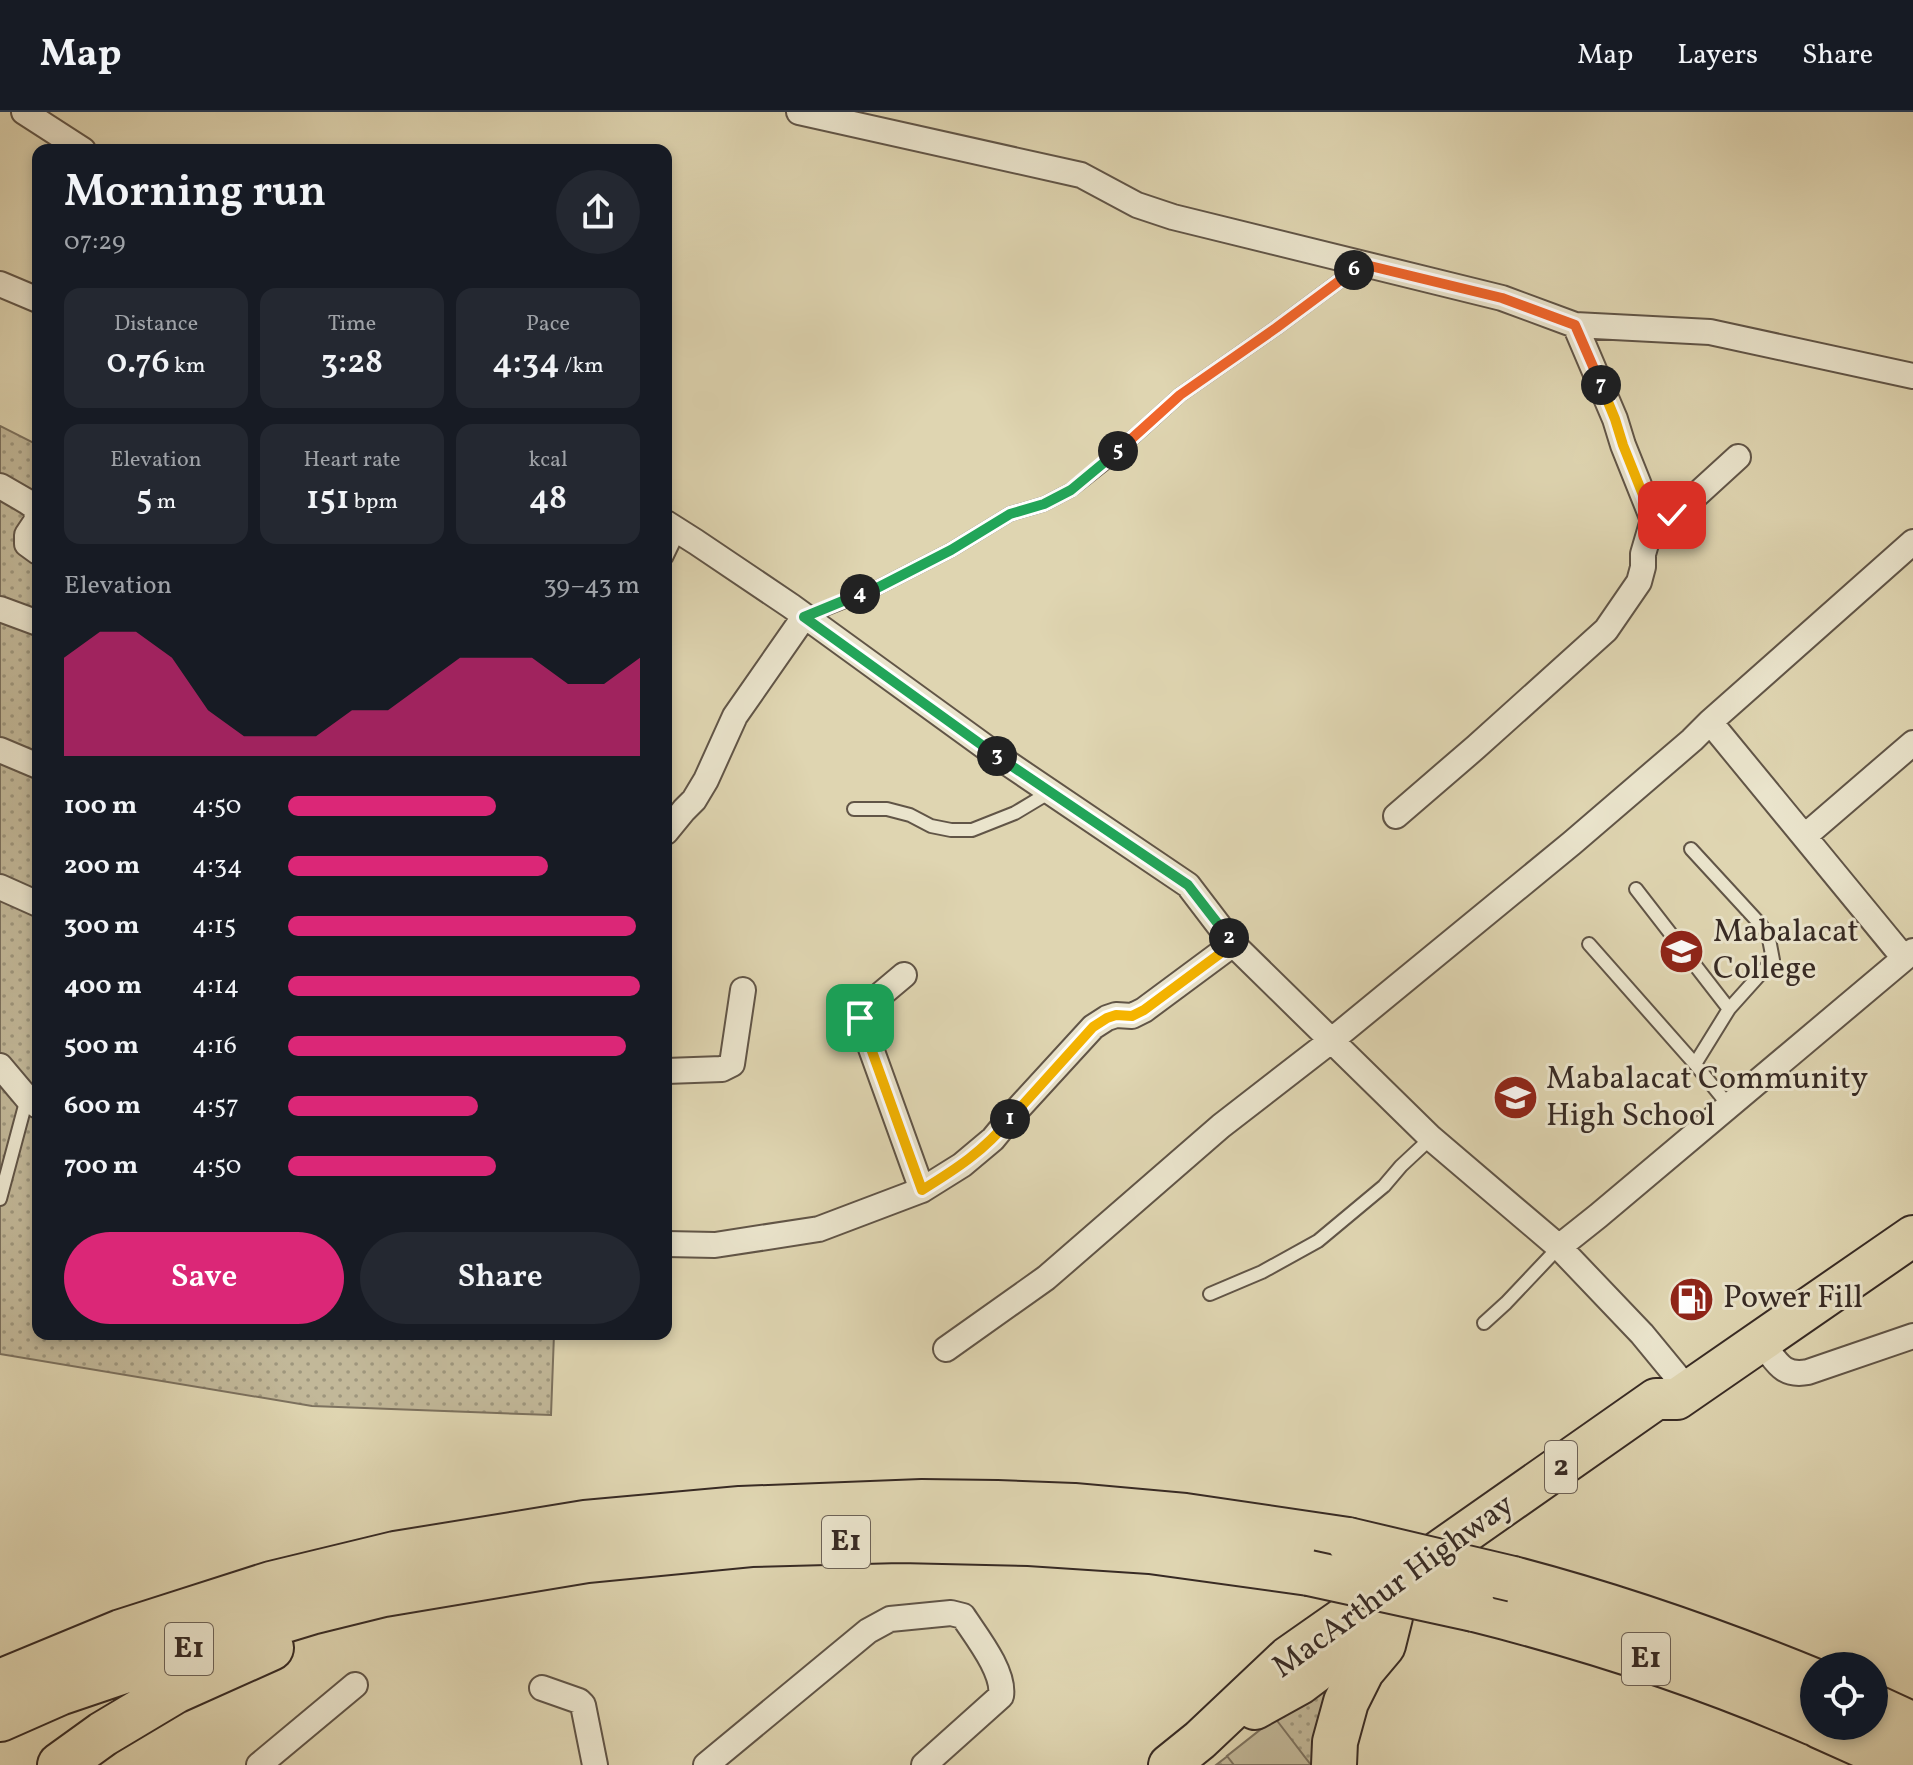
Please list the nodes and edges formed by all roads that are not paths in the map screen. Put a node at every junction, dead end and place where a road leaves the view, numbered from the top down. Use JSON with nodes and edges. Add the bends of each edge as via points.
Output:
{"nodes":[{"id":1,"x":24,"y":112,"type":"edge"},
{"id":2,"x":799,"y":112,"type":"edge"},
{"id":3,"x":74,"y":144,"type":"edge"},
{"id":4,"x":1362,"y":264,"type":"junction"},
{"id":5,"x":0,"y":284,"type":"edge"},
{"id":6,"x":32,"y":297,"type":"edge"},
{"id":7,"x":1575,"y":325,"type":"junction"},
{"id":8,"x":1913,"y":376,"type":"edge"},
{"id":9,"x":1738,"y":457,"type":"dead end"},
{"id":10,"x":0,"y":486,"type":"edge"},
{"id":11,"x":32,"y":505,"type":"edge"},
{"id":12,"x":1653,"y":520,"type":"junction"},
{"id":13,"x":673,"y":527,"type":"edge"},
{"id":14,"x":32,"y":528,"type":"edge"},
{"id":15,"x":1913,"y":542,"type":"edge"},
{"id":16,"x":32,"y":548,"type":"edge"},
{"id":17,"x":0,"y":609,"type":"edge"},
{"id":18,"x":804,"y":617,"type":"junction"},
{"id":19,"x":32,"y":621,"type":"edge"},
{"id":20,"x":1710,"y":722,"type":"junction"},
{"id":21,"x":1913,"y":743,"type":"edge"},
{"id":22,"x":0,"y":750,"type":"edge"},
{"id":23,"x":32,"y":763,"type":"edge"},
{"id":24,"x":1050,"y":792,"type":"junction"},
{"id":25,"x":854,"y":809,"type":"dead end"},
{"id":26,"x":1396,"y":816,"type":"dead end"},
{"id":27,"x":672,"y":825,"type":"edge"},
{"id":28,"x":1805,"y":836,"type":"junction"},
{"id":29,"x":1691,"y":849,"type":"dead end"},
{"id":30,"x":0,"y":887,"type":"edge"},
{"id":31,"x":1636,"y":889,"type":"dead end"},
{"id":32,"x":32,"y":901,"type":"edge"},
{"id":33,"x":1233,"y":944,"type":"junction"},
{"id":34,"x":1589,"y":944,"type":"dead end"},
{"id":35,"x":1908,"y":955,"type":"edge"},
{"id":36,"x":904,"y":975,"type":"dead end"},
{"id":37,"x":743,"y":990,"type":"dead end"},
{"id":38,"x":1729,"y":1009,"type":"junction"},
{"id":39,"x":1332,"y":1040,"type":"junction"},
{"id":40,"x":1695,"y":1064,"type":"junction"},
{"id":41,"x":0,"y":1066,"type":"edge"},
{"id":42,"x":672,"y":1071,"type":"edge"},
{"id":43,"x":32,"y":1102,"type":"edge"},
{"id":44,"x":1729,"y":1106,"type":"junction"},
{"id":45,"x":1431,"y":1138,"type":"junction"},
{"id":46,"x":922,"y":1190,"type":"junction"},
{"id":47,"x":0,"y":1199,"type":"edge"},
{"id":48,"x":1913,"y":1236,"type":"edge"},
{"id":49,"x":672,"y":1244,"type":"edge"},
{"id":50,"x":1559,"y":1247,"type":"junction"},
{"id":51,"x":1210,"y":1294,"type":"dead end"},
{"id":52,"x":1484,"y":1323,"type":"dead end"},
{"id":53,"x":1913,"y":1336,"type":"edge"},
{"id":54,"x":1761,"y":1342,"type":"junction"},
{"id":55,"x":946,"y":1349,"type":"dead end"},
{"id":56,"x":1683,"y":1395,"type":"junction"},
{"id":57,"x":384,"y":1594,"type":"junction"},
{"id":58,"x":1390,"y":1617,"type":"junction"},
{"id":59,"x":1800,"y":1675,"type":"edge"},
{"id":60,"x":0,"y":1682,"type":"edge"},
{"id":61,"x":355,"y":1685,"type":"dead end"},
{"id":62,"x":542,"y":1688,"type":"dead end"},
{"id":63,"x":1888,"y":1713,"type":"edge"},
{"id":64,"x":1800,"y":1717,"type":"edge"},
{"id":65,"x":0,"y":1719,"type":"edge"},
{"id":66,"x":1913,"y":1725,"type":"edge"},
{"id":67,"x":1200,"y":1740,"type":"junction"},
{"id":68,"x":1851,"y":1740,"type":"edge"},
{"id":69,"x":60,"y":1765,"type":"edge"},
{"id":70,"x":259,"y":1765,"type":"edge"},
{"id":71,"x":595,"y":1765,"type":"edge"},
{"id":72,"x":706,"y":1765,"type":"edge"},
{"id":73,"x":924,"y":1765,"type":"edge"},
{"id":74,"x":1169,"y":1765,"type":"edge"},
{"id":75,"x":1334,"y":1765,"type":"edge"},
{"id":76,"x":1907,"y":1765,"type":"edge"}],
"edges":[{"from":1,"to":3,"type":"street"},
{"from":2,"to":4,"type":"street","via":[[1081,175],[1161,213]]},
{"from":4,"to":7,"type":"street","via":[[1502,298]]},
{"from":4,"to":18,"type":"lane","via":[[1180,395],[1071,490],[1010,514],[877,588]]},
{"from":5,"to":6,"type":"street"},
{"from":7,"to":8,"type":"street","via":[[1710,332]]},
{"from":7,"to":12,"type":"street"},
{"from":9,"to":12,"type":"street","via":[[1681,509]]},
{"from":10,"to":11,"type":"street"},
{"from":12,"to":26,"type":"street","via":[[1639,582],[1606,630]]},
{"from":13,"to":18,"type":"street"},
{"from":14,"to":16,"type":"street","via":[[27,544]]},
{"from":15,"to":20,"type":"street"},
{"from":17,"to":19,"type":"street"},
{"from":18,"to":24,"type":"street"},
{"from":18,"to":27,"type":"street","via":[[735,716],[694,800]]},
{"from":20,"to":28,"type":"street"},
{"from":20,"to":39,"type":"street"},
{"from":21,"to":28,"type":"street"},
{"from":22,"to":23,"type":"street"},
{"from":24,"to":25,"type":"lane","via":[[972,830],[931,826],[887,809]]},
{"from":24,"to":33,"type":"street","via":[[1188,885]]},
{"from":28,"to":35,"type":"street"},
{"from":29,"to":38,"type":"lane","via":[[1769,939],[1773,960]]},
{"from":30,"to":32,"type":"street"},
{"from":31,"to":38,"type":"lane"},
{"from":33,"to":39,"type":"street"},
{"from":33,"to":46,"type":"street","via":[[1144,1010],[1116,1015],[1093,1027],[993,1139]]},
{"from":34,"to":40,"type":"lane"},
{"from":35,"to":44,"type":"street"},
{"from":36,"to":46,"type":"street","via":[[860,1012],[860,1018]]},
{"from":37,"to":42,"type":"street","via":[[732,1064]]},
{"from":38,"to":40,"type":"lane"},
{"from":39,"to":45,"type":"street"},
{"from":39,"to":55,"type":"street","via":[[1221,1126],[1046,1278]]},
{"from":40,"to":44,"type":"lane"},
{"from":41,"to":43,"type":"street"},
{"from":43,"to":47,"type":"lane"},
{"from":44,"to":50,"type":"street"},
{"from":45,"to":50,"type":"street"},
{"from":45,"to":51,"type":"lane","via":[[1318,1241]]},
{"from":46,"to":49,"type":"street","via":[[819,1229],[715,1245]]},
{"from":48,"to":54,"type":"highway","name":"MacArthur Highway","number":"2"},
{"from":50,"to":52,"type":"lane"},
{"from":50,"to":56,"type":"street","via":[[1678,1376]]},
{"from":53,"to":54,"type":"street","via":[[1795,1374],[1784,1371]]},
{"from":54,"to":56,"type":"highway","name":"MacArthur Highway","number":"2"},
{"from":56,"to":58,"type":"highway","name":"MacArthur Highway","number":"2","via":[[1669,1420]]},
{"from":56,"to":67,"type":"highway","name":"MacArthur Highway","number":"2","via":[[1656,1399],[1288,1657]]},
{"from":57,"to":64,"type":"highway","number":"E1","bridge":true,"via":[[587,1560],[751,1544],[900,1540],[1150,1551],[1309,1573],[1474,1609],[1697,1676]]},
{"from":57,"to":65,"type":"highway","number":"E1","via":[[183,1651]]},
{"from":57,"to":69,"type":"highway","via":[[175,1691]]},
{"from":58,"to":67,"type":"highway","name":"MacArthur Highway","number":"2","via":[[1300,1684]]},
{"from":58,"to":75,"type":"highway","via":[[1383,1645],[1362,1670],[1346,1702]]},
{"from":59,"to":60,"type":"highway","number":"E1","bridge":true,"via":[[1623,1610],[1348,1540],[1074,1506],[922,1502],[740,1509],[585,1523],[395,1554],[271,1584],[121,1632]]},
{"from":61,"to":70,"type":"street"},
{"from":62,"to":71,"type":"street","via":[[583,1705]]},
{"from":63,"to":66,"type":"highway"},
{"from":67,"to":74,"type":"highway","name":"MacArthur Highway","number":"2"},
{"from":68,"to":76,"type":"highway"},
{"from":72,"to":73,"type":"street","via":[[868,1631],[890,1619],[951,1613],[963,1616],[985,1649],[1001,1696]]}]}
